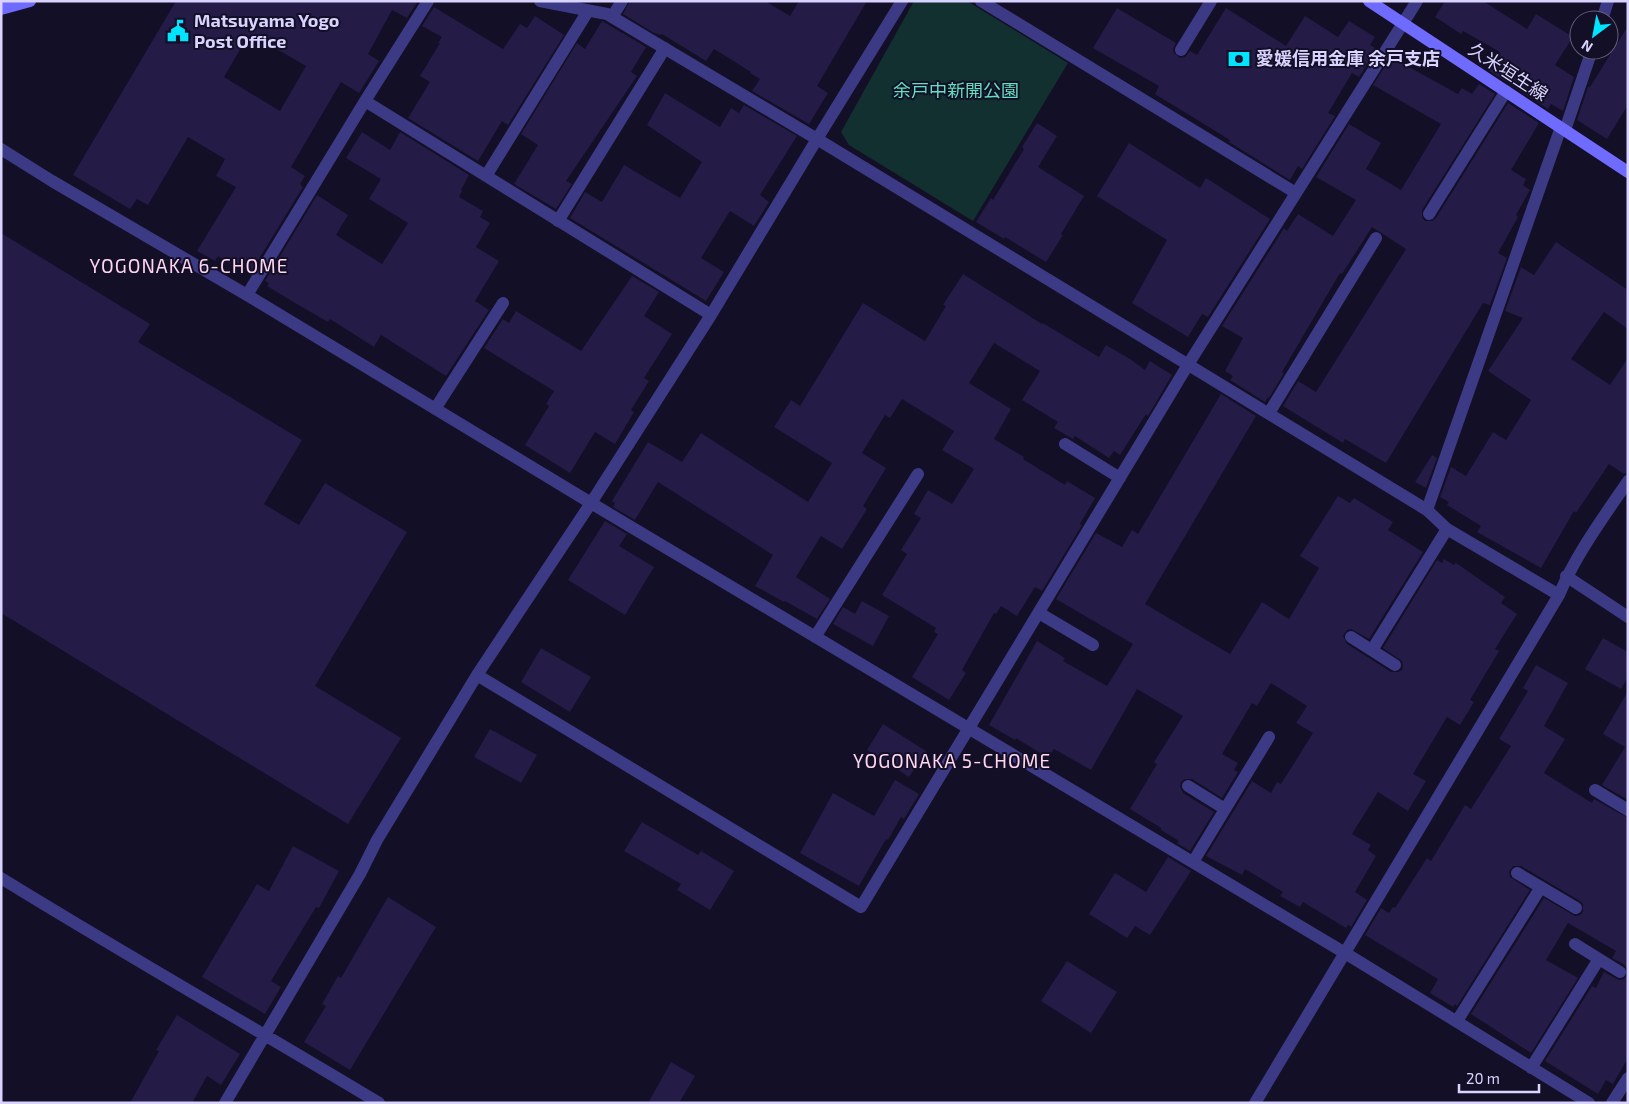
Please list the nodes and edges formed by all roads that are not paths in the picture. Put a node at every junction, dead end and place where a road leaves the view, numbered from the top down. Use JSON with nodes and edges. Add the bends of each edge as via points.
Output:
{"nodes":[{"id":1,"x":30,"y":1,"type":"edge"},
{"id":2,"x":428,"y":1,"type":"edge"},
{"id":3,"x":540,"y":1,"type":"edge"},
{"id":4,"x":622,"y":1,"type":"edge"},
{"id":5,"x":902,"y":1,"type":"edge"},
{"id":6,"x":981,"y":1,"type":"edge"},
{"id":7,"x":1211,"y":1,"type":"edge"},
{"id":8,"x":1369,"y":1,"type":"edge"},
{"id":9,"x":1417,"y":1,"type":"edge"},
{"id":10,"x":1,"y":10,"type":"edge"},
{"id":11,"x":588,"y":11,"type":"junction"},
{"id":12,"x":612,"y":17,"type":"junction"},
{"id":13,"x":1403,"y":23,"type":"junction"},
{"id":14,"x":665,"y":48,"type":"junction"},
{"id":15,"x":1181,"y":50,"type":"dead end"},
{"id":16,"x":1588,"y":60,"type":"edge"},
{"id":17,"x":1506,"y":92,"type":"junction"},
{"id":18,"x":365,"y":101,"type":"junction"},
{"id":19,"x":1563,"y":128,"type":"junction"},
{"id":20,"x":817,"y":139,"type":"junction"},
{"id":21,"x":1,"y":149,"type":"edge"},
{"id":22,"x":1628,"y":172,"type":"edge"},
{"id":23,"x":486,"y":176,"type":"junction"},
{"id":24,"x":1296,"y":193,"type":"junction"},
{"id":25,"x":1429,"y":214,"type":"dead end"},
{"id":26,"x":558,"y":221,"type":"junction"},
{"id":27,"x":1376,"y":238,"type":"dead end"},
{"id":28,"x":247,"y":295,"type":"junction"},
{"id":29,"x":503,"y":302,"type":"dead end"},
{"id":30,"x":712,"y":315,"type":"junction"},
{"id":31,"x":1189,"y":363,"type":"junction"},
{"id":32,"x":435,"y":409,"type":"junction"},
{"id":33,"x":1269,"y":413,"type":"junction"},
{"id":34,"x":1065,"y":444,"type":"dead end"},
{"id":35,"x":918,"y":474,"type":"dead end"},
{"id":36,"x":1120,"y":478,"type":"junction"},
{"id":37,"x":1628,"y":481,"type":"edge"},
{"id":38,"x":591,"y":503,"type":"junction"},
{"id":39,"x":1427,"y":510,"type":"junction"},
{"id":40,"x":1447,"y":529,"type":"junction"},
{"id":41,"x":1566,"y":576,"type":"junction"},
{"id":42,"x":1558,"y":594,"type":"junction"},
{"id":43,"x":1038,"y":613,"type":"junction"},
{"id":44,"x":1628,"y":616,"type":"edge"},
{"id":45,"x":1351,"y":636,"type":"dead end"},
{"id":46,"x":815,"y":637,"type":"junction"},
{"id":47,"x":1093,"y":645,"type":"dead end"},
{"id":48,"x":1372,"y":650,"type":"junction"},
{"id":49,"x":1395,"y":665,"type":"dead end"},
{"id":50,"x":477,"y":675,"type":"junction"},
{"id":51,"x":969,"y":728,"type":"junction"},
{"id":52,"x":1269,"y":737,"type":"dead end"},
{"id":53,"x":1188,"y":786,"type":"dead end"},
{"id":54,"x":1595,"y":790,"type":"dead end"},
{"id":55,"x":1225,"y":809,"type":"junction"},
{"id":56,"x":1628,"y":810,"type":"edge"},
{"id":57,"x":1193,"y":862,"type":"junction"},
{"id":58,"x":1517,"y":873,"type":"dead end"},
{"id":59,"x":1,"y":878,"type":"edge"},
{"id":60,"x":1541,"y":887,"type":"junction"},
{"id":61,"x":1576,"y":908,"type":"dead end"},
{"id":62,"x":1575,"y":944,"type":"dead end"},
{"id":63,"x":1345,"y":953,"type":"junction"},
{"id":64,"x":1599,"y":959,"type":"junction"},
{"id":65,"x":1620,"y":972,"type":"dead end"},
{"id":66,"x":1457,"y":1022,"type":"junction"},
{"id":67,"x":266,"y":1035,"type":"junction"},
{"id":68,"x":1531,"y":1068,"type":"junction"},
{"id":69,"x":1628,"y":1078,"type":"edge"},
{"id":70,"x":225,"y":1103,"type":"edge"},
{"id":71,"x":379,"y":1103,"type":"edge"},
{"id":72,"x":1255,"y":1103,"type":"edge"},
{"id":73,"x":1589,"y":1103,"type":"edge"},
{"id":74,"x":1612,"y":1103,"type":"edge"}],
"edges":[{"from":1,"to":10,"type":"main road"},
{"from":2,"to":18,"type":"street"},
{"from":3,"to":11,"type":"street"},
{"from":4,"to":12,"type":"street"},
{"from":5,"to":20,"type":"street"},
{"from":6,"to":24,"type":"street"},
{"from":7,"to":15,"type":"street"},
{"from":8,"to":13,"type":"main road","name":"久米垣生線"},
{"from":9,"to":13,"type":"street"},
{"from":11,"to":12,"type":"street"},
{"from":11,"to":23,"type":"street"},
{"from":12,"to":14,"type":"street"},
{"from":13,"to":17,"type":"main road","name":"久米垣生線"},
{"from":13,"to":24,"type":"street"},
{"from":14,"to":20,"type":"street"},
{"from":14,"to":26,"type":"street"},
{"from":16,"to":19,"type":"street"},
{"from":17,"to":19,"type":"main road","name":"久米垣生線"},
{"from":17,"to":25,"type":"street"},
{"from":18,"to":23,"type":"street"},
{"from":18,"to":28,"type":"street"},
{"from":19,"to":22,"type":"main road","name":"久米垣生線"},
{"from":19,"to":39,"type":"street"},
{"from":20,"to":30,"type":"street"},
{"from":20,"to":31,"type":"street"},
{"from":21,"to":28,"type":"street"},
{"from":23,"to":26,"type":"street"},
{"from":24,"to":31,"type":"street"},
{"from":26,"to":30,"type":"street"},
{"from":27,"to":33,"type":"street"},
{"from":28,"to":32,"type":"street"},
{"from":29,"to":32,"type":"street"},
{"from":30,"to":38,"type":"street"},
{"from":31,"to":33,"type":"street"},
{"from":31,"to":36,"type":"street"},
{"from":32,"to":38,"type":"street"},
{"from":33,"to":39,"type":"street"},
{"from":34,"to":36,"type":"street"},
{"from":35,"to":46,"type":"street"},
{"from":36,"to":43,"type":"street"},
{"from":37,"to":41,"type":"street"},
{"from":38,"to":46,"type":"street"},
{"from":38,"to":50,"type":"street"},
{"from":39,"to":40,"type":"street"},
{"from":40,"to":42,"type":"street"},
{"from":40,"to":48,"type":"street"},
{"from":41,"to":42,"type":"street"},
{"from":41,"to":44,"type":"street"},
{"from":42,"to":63,"type":"street"},
{"from":43,"to":47,"type":"street"},
{"from":43,"to":51,"type":"street"},
{"from":45,"to":48,"type":"street"},
{"from":46,"to":51,"type":"street"},
{"from":48,"to":49,"type":"street"},
{"from":50,"to":51,"type":"street","via":[[860,906]]},
{"from":50,"to":67,"type":"street","via":[[377,840]]},
{"from":51,"to":57,"type":"street"},
{"from":52,"to":55,"type":"street"},
{"from":53,"to":55,"type":"street"},
{"from":54,"to":56,"type":"street"},
{"from":55,"to":57,"type":"street"},
{"from":57,"to":63,"type":"street"},
{"from":58,"to":60,"type":"street"},
{"from":59,"to":67,"type":"street"},
{"from":60,"to":61,"type":"street"},
{"from":60,"to":66,"type":"street"},
{"from":62,"to":64,"type":"street"},
{"from":63,"to":66,"type":"street"},
{"from":63,"to":72,"type":"street"},
{"from":64,"to":65,"type":"street"},
{"from":64,"to":68,"type":"street"},
{"from":66,"to":68,"type":"street"},
{"from":67,"to":70,"type":"street"},
{"from":67,"to":71,"type":"street"},
{"from":68,"to":73,"type":"street"},
{"from":69,"to":74,"type":"street"}]}
